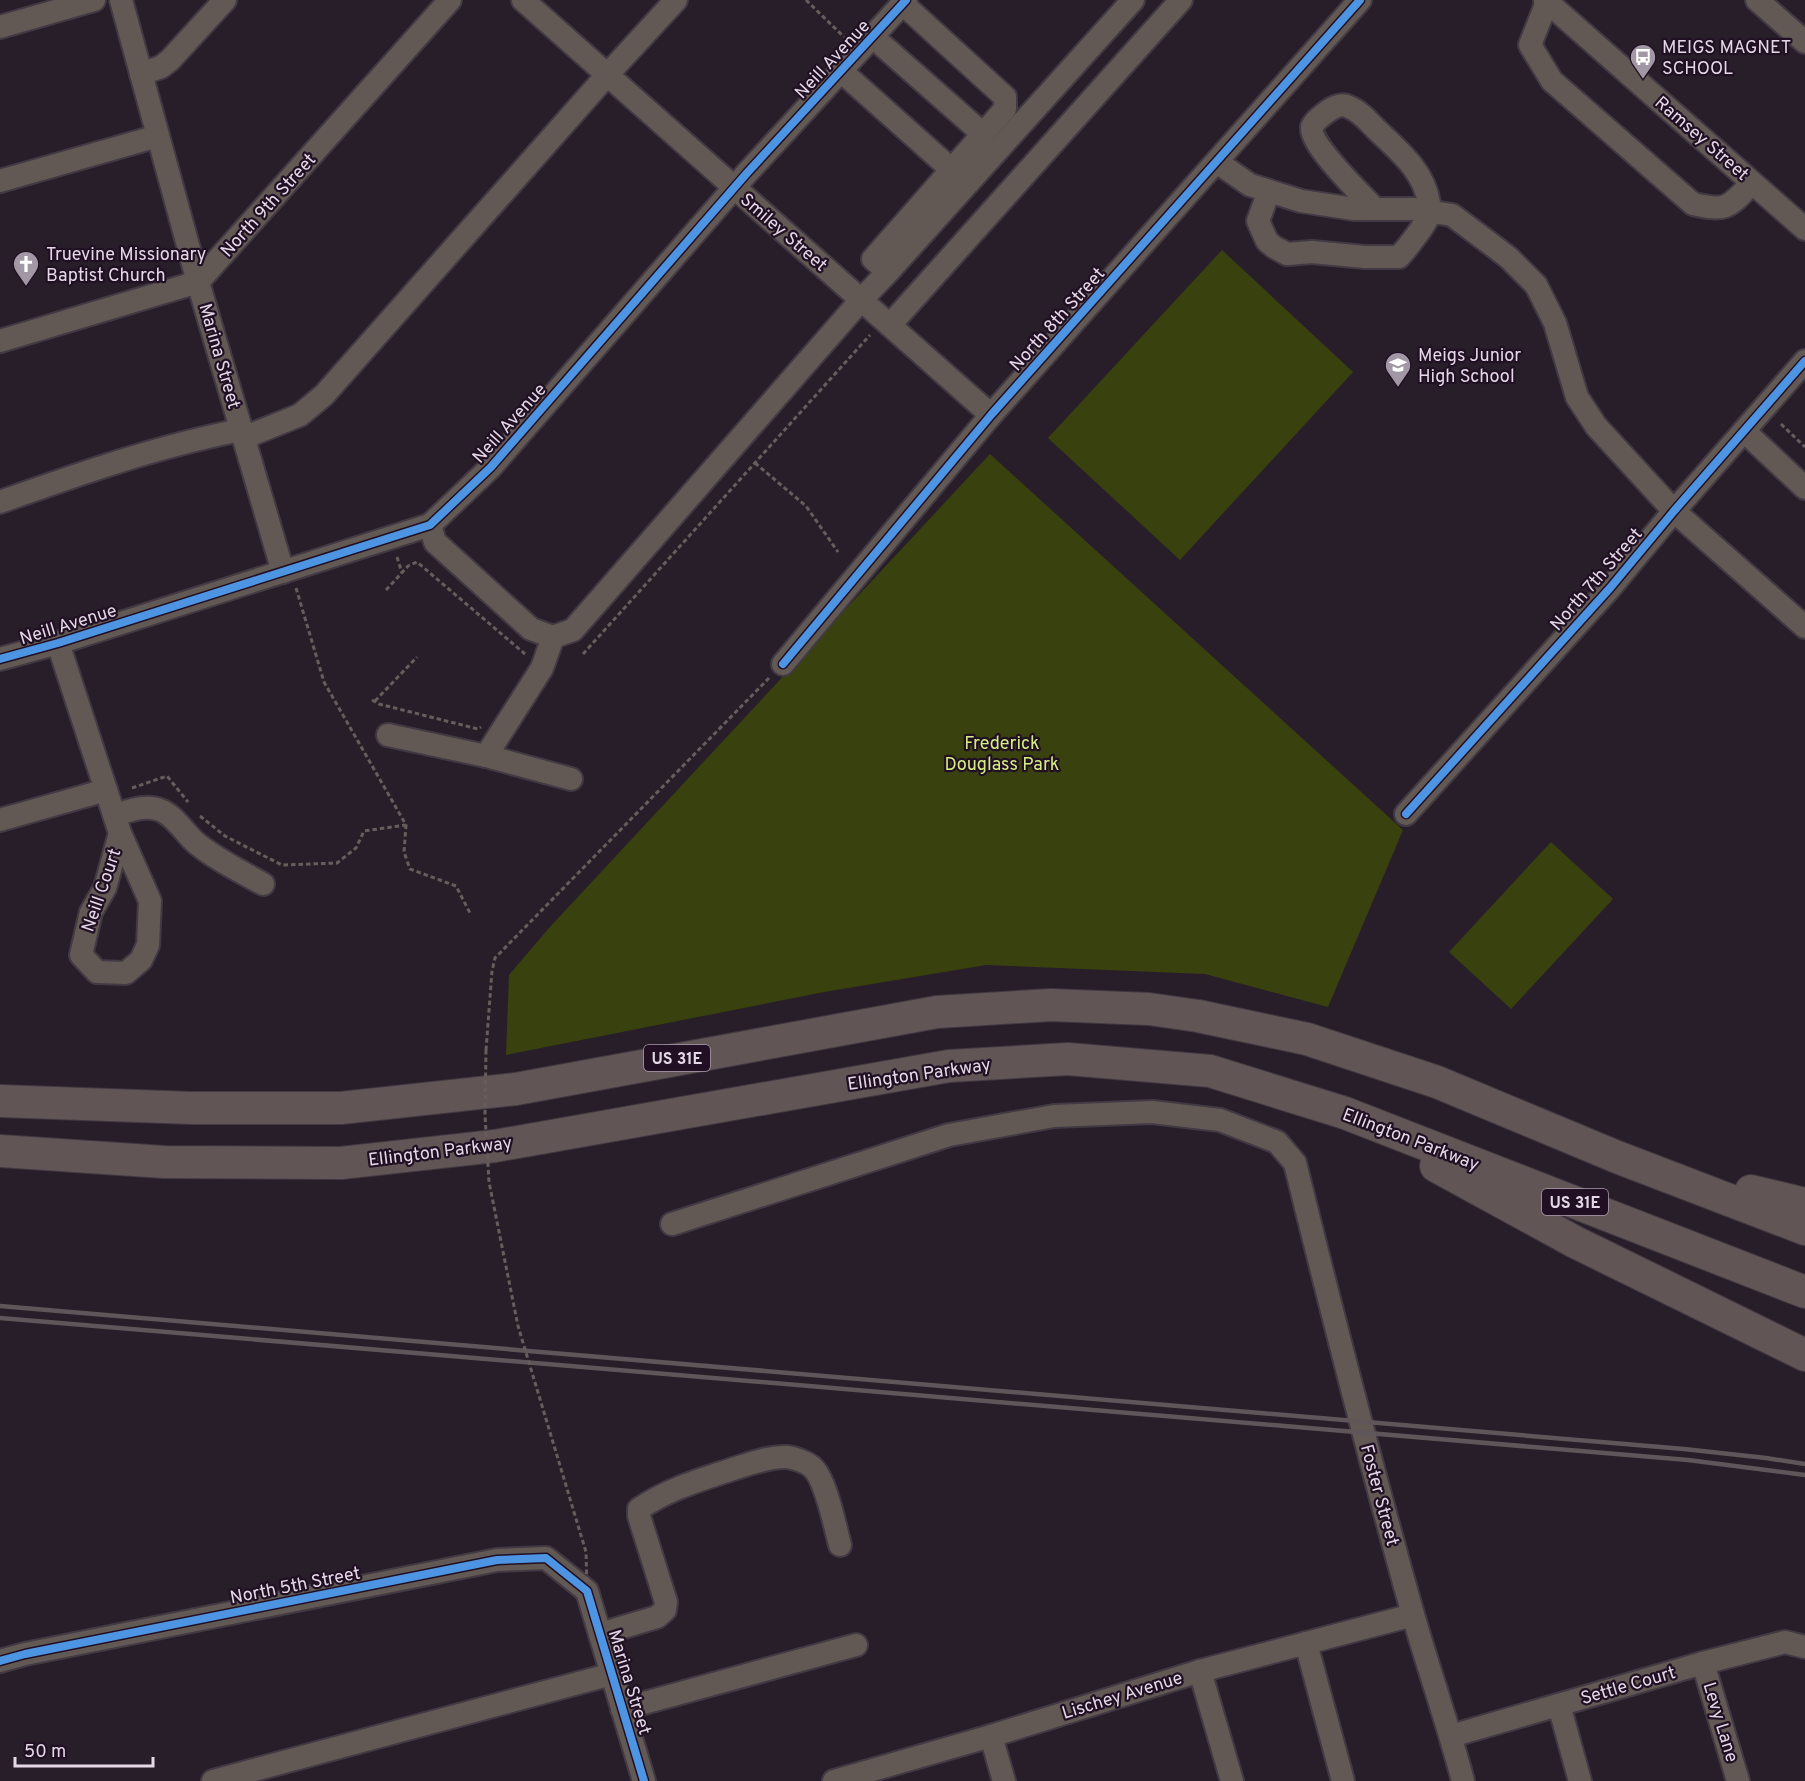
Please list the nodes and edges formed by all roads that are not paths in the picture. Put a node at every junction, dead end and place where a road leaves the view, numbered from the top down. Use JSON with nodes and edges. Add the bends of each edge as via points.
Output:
{"nodes":[{"id":1,"x":94,"y":0,"type":"edge"},
{"id":2,"x":121,"y":0,"type":"edge"},
{"id":3,"x":225,"y":0,"type":"edge"},
{"id":4,"x":450,"y":0,"type":"edge"},
{"id":5,"x":524,"y":0,"type":"edge"},
{"id":6,"x":676,"y":0,"type":"edge"},
{"id":7,"x":1133,"y":0,"type":"edge"},
{"id":8,"x":1181,"y":0,"type":"edge"},
{"id":9,"x":1360,"y":0,"type":"edge"},
{"id":10,"x":1756,"y":0,"type":"edge"},
{"id":11,"x":1546,"y":1,"type":"edge"},
{"id":12,"x":904,"y":2,"type":"edge"},
{"id":13,"x":0,"y":27,"type":"edge"},
{"id":14,"x":873,"y":37,"type":"junction"},
{"id":15,"x":1805,"y":42,"type":"edge"},
{"id":16,"x":841,"y":70,"type":"junction"},
{"id":17,"x":141,"y":74,"type":"junction"},
{"id":18,"x":608,"y":74,"type":"junction"},
{"id":19,"x":983,"y":134,"type":"junction"},
{"id":20,"x":158,"y":136,"type":"junction"},
{"id":21,"x":1216,"y":162,"type":"junction"},
{"id":22,"x":952,"y":170,"type":"junction"},
{"id":23,"x":0,"y":181,"type":"edge"},
{"id":24,"x":1752,"y":183,"type":"junction"},
{"id":25,"x":735,"y":189,"type":"junction"},
{"id":26,"x":1269,"y":191,"type":"junction"},
{"id":27,"x":1375,"y":209,"type":"junction"},
{"id":28,"x":1430,"y":212,"type":"junction"},
{"id":29,"x":1805,"y":229,"type":"edge"},
{"id":30,"x":888,"y":272,"type":"junction"},
{"id":31,"x":198,"y":282,"type":"junction"},
{"id":32,"x":861,"y":300,"type":"junction"},
{"id":33,"x":880,"y":330,"type":"junction"},
{"id":34,"x":0,"y":341,"type":"edge"},
{"id":35,"x":1805,"y":361,"type":"edge"},
{"id":36,"x":991,"y":415,"type":"junction"},
{"id":37,"x":1744,"y":431,"type":"junction"},
{"id":38,"x":242,"y":434,"type":"junction"},
{"id":39,"x":1805,"y":488,"type":"edge"},
{"id":40,"x":0,"y":502,"type":"edge"},
{"id":41,"x":1674,"y":511,"type":"junction"},
{"id":42,"x":430,"y":525,"type":"junction"},
{"id":43,"x":290,"y":580,"type":"junction"},
{"id":44,"x":1805,"y":627,"type":"edge"},
{"id":45,"x":553,"y":637,"type":"junction"},
{"id":46,"x":58,"y":643,"type":"junction"},
{"id":47,"x":0,"y":660,"type":"edge"},
{"id":48,"x":783,"y":664,"type":"road end"},
{"id":49,"x":388,"y":735,"type":"dead end"},
{"id":50,"x":486,"y":756,"type":"junction"},
{"id":51,"x":571,"y":779,"type":"dead end"},
{"id":52,"x":106,"y":790,"type":"junction"},
{"id":53,"x":1406,"y":814,"type":"dead end"},
{"id":54,"x":0,"y":820,"type":"edge"},
{"id":55,"x":117,"y":824,"type":"junction"},
{"id":56,"x":263,"y":884,"type":"dead end"},
{"id":57,"x":0,"y":1101,"type":"edge"},
{"id":58,"x":1344,"y":1113,"type":"junction"},
{"id":59,"x":0,"y":1151,"type":"edge"},
{"id":60,"x":1617,"y":1157,"type":"junction"},
{"id":61,"x":1805,"y":1204,"type":"edge"},
{"id":62,"x":672,"y":1224,"type":"dead end"},
{"id":63,"x":1805,"y":1229,"type":"edge"},
{"id":64,"x":1805,"y":1292,"type":"edge"},
{"id":65,"x":1805,"y":1355,"type":"edge"},
{"id":66,"x":840,"y":1545,"type":"dead end"},
{"id":67,"x":587,"y":1591,"type":"joint"},
{"id":68,"x":1413,"y":1615,"type":"junction"},
{"id":69,"x":600,"y":1634,"type":"junction"},
{"id":70,"x":1306,"y":1643,"type":"junction"},
{"id":71,"x":856,"y":1645,"type":"dead end"},
{"id":72,"x":1805,"y":1647,"type":"edge"},
{"id":73,"x":0,"y":1661,"type":"edge"},
{"id":74,"x":1703,"y":1663,"type":"junction"},
{"id":75,"x":1200,"y":1671,"type":"junction"},
{"id":76,"x":612,"y":1674,"type":"junction"},
{"id":77,"x":1559,"y":1705,"type":"junction"},
{"id":78,"x":622,"y":1709,"type":"junction"},
{"id":79,"x":991,"y":1736,"type":"junction"},
{"id":80,"x":1451,"y":1736,"type":"junction"},
{"id":81,"x":885,"y":1774,"type":"edge"},
{"id":82,"x":213,"y":1781,"type":"edge"},
{"id":83,"x":644,"y":1781,"type":"edge"},
{"id":84,"x":834,"y":1781,"type":"edge"},
{"id":85,"x":1004,"y":1781,"type":"edge"},
{"id":86,"x":1232,"y":1781,"type":"edge"},
{"id":87,"x":1343,"y":1781,"type":"edge"},
{"id":88,"x":1463,"y":1781,"type":"edge"},
{"id":89,"x":1580,"y":1781,"type":"edge"},
{"id":90,"x":1738,"y":1781,"type":"edge"}],
"edges":[{"from":1,"to":13,"type":"street"},
{"from":2,"to":17,"type":"street","name":"Marina Street"},
{"from":3,"to":17,"type":"street","via":[[170,60]]},
{"from":4,"to":31,"type":"street","name":"North 9th Street"},
{"from":5,"to":18,"type":"street","name":"Smiley Street"},
{"from":6,"to":18,"type":"street"},
{"from":7,"to":30,"type":"street"},
{"from":8,"to":33,"type":"street"},
{"from":9,"to":21,"type":"street","name":"North 8th Street"},
{"from":10,"to":15,"type":"street"},
{"from":11,"to":24,"type":"street","name":"Ramsey Street"},
{"from":11,"to":24,"type":"street","via":[[1530,45],[1552,81],[1694,204],[1715,209],[1732,204]]},
{"from":12,"to":14,"type":"street","name":"Neill Avenue"},
{"from":12,"to":19,"type":"street","via":[[1005,97],[1005,109]]},
{"from":14,"to":16,"type":"street","name":"Neill Avenue"},
{"from":14,"to":19,"type":"street"},
{"from":16,"to":22,"type":"street"},
{"from":16,"to":25,"type":"street","name":"Neill Avenue"},
{"from":17,"to":20,"type":"street","name":"Marina Street"},
{"from":18,"to":25,"type":"street","name":"Smiley Street"},
{"from":18,"to":38,"type":"street","via":[[324,395],[300,415]]},
{"from":19,"to":22,"type":"street"},
{"from":20,"to":23,"type":"street"},
{"from":20,"to":31,"type":"street","name":"Marina Street"},
{"from":21,"to":26,"type":"street","via":[[1250,185]]},
{"from":21,"to":36,"type":"street","name":"North 8th Street"},
{"from":22,"to":30,"type":"street","via":[[873,259]]},
{"from":24,"to":29,"type":"street","name":"Ramsey Street"},
{"from":25,"to":32,"type":"street","name":"Smiley Street"},
{"from":25,"to":42,"type":"street","name":"Neill Avenue","via":[[491,467]]},
{"from":26,"to":27,"type":"street","via":[[1301,201]]},
{"from":26,"to":28,"type":"street","via":[[1258,221],[1267,241],[1287,254],[1399,257]]},
{"from":27,"to":28,"type":"street"},
{"from":27,"to":28,"type":"street","via":[[1314,138],[1314,123],[1336,106],[1349,106],[1361,115],[1412,164],[1422,179]]},
{"from":28,"to":41,"type":"street","via":[[1452,215],[1509,258],[1536,285],[1556,323],[1576,397],[1596,426]]},
{"from":30,"to":32,"type":"street"},
{"from":31,"to":34,"type":"street"},
{"from":31,"to":38,"type":"street","name":"Marina Street"},
{"from":32,"to":33,"type":"street","name":"Smiley Street"},
{"from":32,"to":45,"type":"street","via":[[573,630]]},
{"from":33,"to":36,"type":"street","name":"Smiley Street"},
{"from":35,"to":37,"type":"street","name":"North 7th Street"},
{"from":36,"to":48,"type":"street","name":"North 8th Street"},
{"from":37,"to":39,"type":"street"},
{"from":37,"to":41,"type":"street","name":"North 7th Street"},
{"from":38,"to":40,"type":"street","via":[[176,444]]},
{"from":38,"to":43,"type":"street","name":"Marina Street"},
{"from":41,"to":44,"type":"street"},
{"from":41,"to":53,"type":"street","name":"North 7th Street","via":[[1610,588]]},
{"from":42,"to":43,"type":"street","name":"Neill Avenue"},
{"from":42,"to":45,"type":"street","via":[[435,542],[531,629]]},
{"from":43,"to":46,"type":"street","name":"Neill Avenue"},
{"from":45,"to":50,"type":"street","via":[[542,668]]},
{"from":46,"to":47,"type":"street","name":"Neill Avenue"},
{"from":46,"to":52,"type":"street","name":"Neill Court"},
{"from":49,"to":50,"type":"street"},
{"from":50,"to":51,"type":"street"},
{"from":52,"to":54,"type":"street"},
{"from":52,"to":55,"type":"street","name":"Neill Court"},
{"from":55,"to":55,"type":"street","name":"Neill Court","via":[[150,901],[148,945],[141,960],[126,973],[97,972],[81,955],[91,912],[105,888]]},
{"from":55,"to":56,"type":"street","via":[[136,809],[158,809],[220,861]]},
{"from":57,"to":60,"type":"highway","number":"US 31E","via":[[192,1108],[341,1108],[516,1089],[937,1012],[1051,1005],[1149,1009],[1306,1039],[1437,1082]]},
{"from":58,"to":59,"type":"highway","name":"Ellington Parkway","number":"US 31E","via":[[1210,1071],[1068,1059],[949,1066],[495,1146],[341,1163],[164,1162]]},
{"from":58,"to":64,"type":"highway","name":"Ellington Parkway","number":"US 31E"},
{"from":58,"to":65,"type":"highway","via":[[1575,1242]]},
{"from":60,"to":61,"type":"highway"},
{"from":60,"to":63,"type":"highway","number":"US 31E"},
{"from":62,"to":68,"type":"street","name":"Foster Street","via":[[949,1135],[1054,1116],[1152,1112],[1220,1120],[1277,1142],[1295,1162],[1362,1432]]},
{"from":66,"to":69,"type":"street","via":[[821,1479],[804,1462],[787,1457],[757,1462],[686,1484],[639,1509],[665,1610],[657,1617]]},
{"from":67,"to":69,"type":"street","name":"Marina Street"},
{"from":67,"to":73,"type":"street","name":"North 5th Street","via":[[546,1558],[497,1560]]},
{"from":68,"to":70,"type":"street","name":"Lischey Avenue"},
{"from":68,"to":80,"type":"street","name":"Foster Street"},
{"from":69,"to":76,"type":"street","name":"Marina Street"},
{"from":70,"to":75,"type":"street","name":"Lischey Avenue"},
{"from":70,"to":87,"type":"street"},
{"from":71,"to":78,"type":"street"},
{"from":72,"to":74,"type":"street","name":"Settle Court","via":[[1785,1642]]},
{"from":74,"to":77,"type":"street","name":"Settle Court"},
{"from":74,"to":90,"type":"street","name":"Levy Lane"},
{"from":75,"to":79,"type":"street","name":"Lischey Avenue"},
{"from":75,"to":86,"type":"street"},
{"from":76,"to":78,"type":"street","name":"Marina Street"},
{"from":76,"to":82,"type":"street"},
{"from":77,"to":80,"type":"street","name":"Settle Court"},
{"from":77,"to":89,"type":"street"},
{"from":78,"to":83,"type":"street","name":"Marina Street"},
{"from":79,"to":81,"type":"street","name":"Lischey Avenue"},
{"from":79,"to":85,"type":"street"},
{"from":80,"to":88,"type":"street","name":"Foster Street"},
{"from":81,"to":84,"type":"street","name":"Lischey Avenue"}]}
